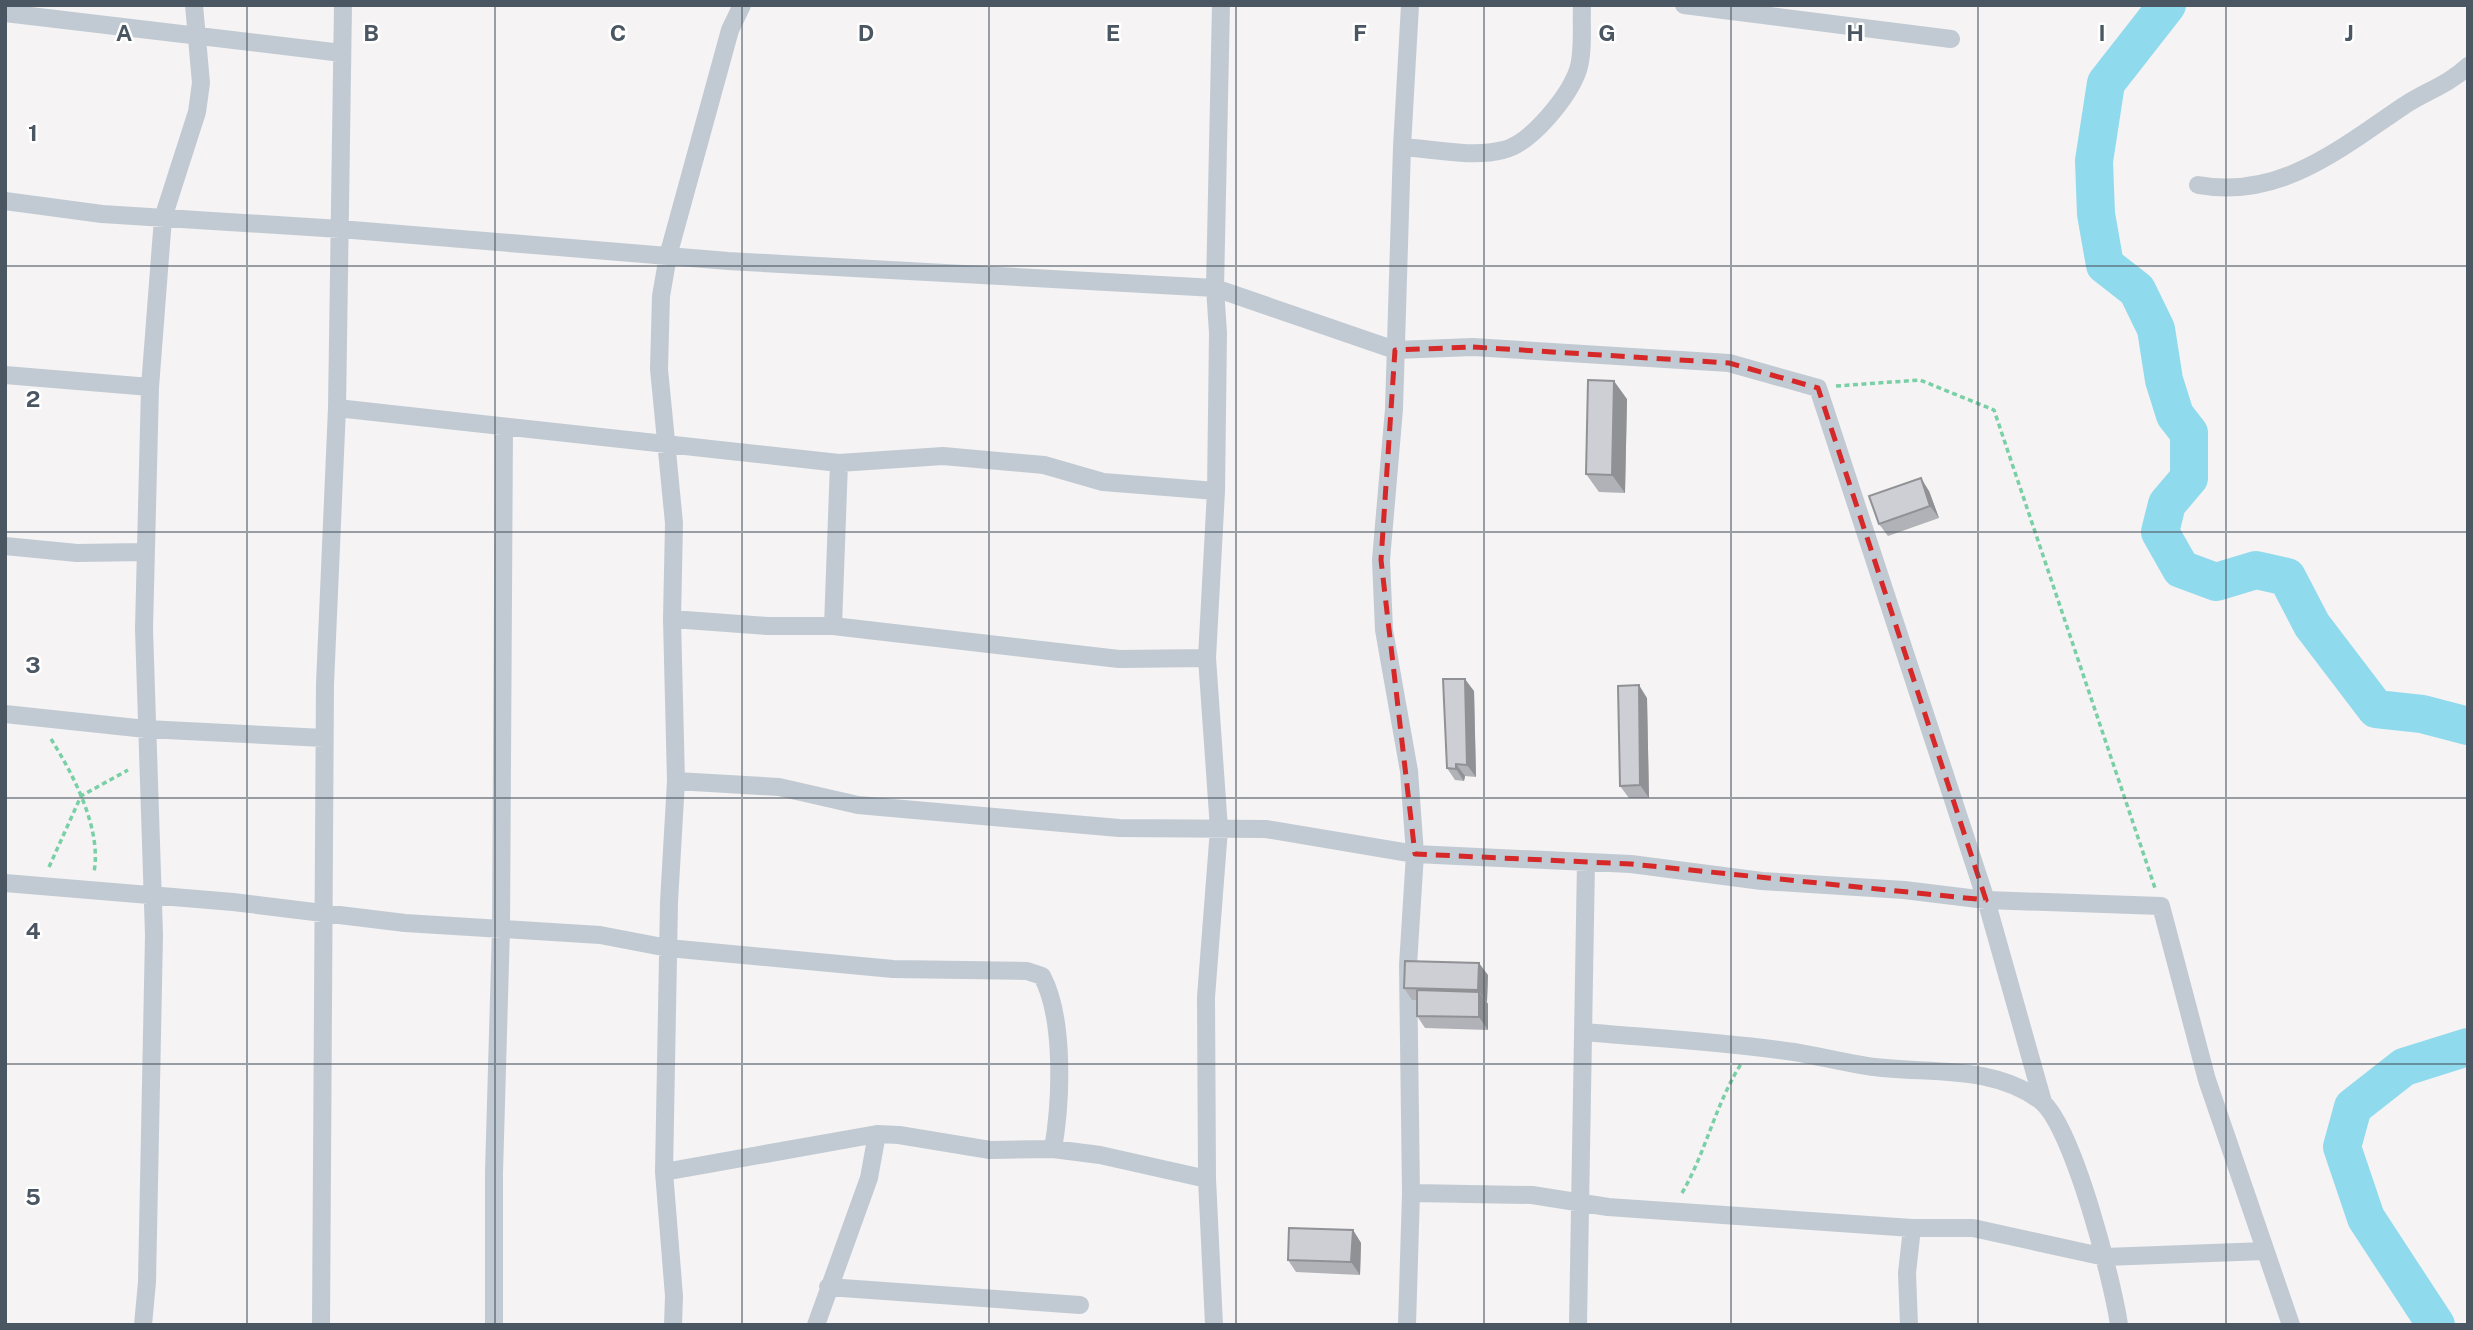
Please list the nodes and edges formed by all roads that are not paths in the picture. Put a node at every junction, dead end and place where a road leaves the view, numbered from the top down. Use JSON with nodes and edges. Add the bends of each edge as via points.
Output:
{"nodes":[{"id":1,"x":194,"y":5,"type":"edge"},
{"id":2,"x":343,"y":5,"type":"edge"},
{"id":3,"x":742,"y":5,"type":"edge"},
{"id":4,"x":1221,"y":5,"type":"edge"},
{"id":5,"x":1410,"y":5,"type":"edge"},
{"id":6,"x":1582,"y":5,"type":"edge"},
{"id":7,"x":1684,"y":5,"type":"edge"},
{"id":8,"x":1748,"y":9,"type":"edge"},
{"id":9,"x":5,"y":13,"type":"edge"},
{"id":10,"x":196,"y":34,"type":"junction"},
{"id":11,"x":1951,"y":39,"type":"dead end"},
{"id":12,"x":342,"y":53,"type":"junction"},
{"id":13,"x":2468,"y":66,"type":"edge"},
{"id":14,"x":1402,"y":147,"type":"junction"},
{"id":15,"x":2198,"y":185,"type":"dead end"},
{"id":16,"x":5,"y":201,"type":"edge"},
{"id":17,"x":163,"y":218,"type":"junction"},
{"id":18,"x":340,"y":229,"type":"junction"},
{"id":19,"x":668,"y":256,"type":"junction"},
{"id":20,"x":1215,"y":288,"type":"junction"},
{"id":21,"x":1395,"y":350,"type":"junction"},
{"id":22,"x":5,"y":375,"type":"edge"},
{"id":23,"x":150,"y":387,"type":"junction"},
{"id":24,"x":337,"y":408,"type":"junction"},
{"id":25,"x":504,"y":427,"type":"junction"},
{"id":26,"x":666,"y":442,"type":"junction"},
{"id":27,"x":839,"y":463,"type":"junction"},
{"id":28,"x":1216,"y":491,"type":"junction"},
{"id":29,"x":5,"y":546,"type":"edge"},
{"id":30,"x":145,"y":552,"type":"junction"},
{"id":31,"x":672,"y":619,"type":"junction"},
{"id":32,"x":833,"y":626,"type":"junction"},
{"id":33,"x":1207,"y":658,"type":"junction"},
{"id":34,"x":5,"y":714,"type":"edge"},
{"id":35,"x":146,"y":729,"type":"junction"},
{"id":36,"x":324,"y":738,"type":"junction"},
{"id":37,"x":676,"y":781,"type":"junction"},
{"id":38,"x":1219,"y":829,"type":"junction"},
{"id":39,"x":1415,"y":854,"type":"junction"},
{"id":40,"x":1587,"y":862,"type":"junction"},
{"id":41,"x":5,"y":883,"type":"edge"},
{"id":42,"x":152,"y":897,"type":"junction"},
{"id":43,"x":1986,"y":900,"type":"junction"},
{"id":44,"x":323,"y":914,"type":"junction"},
{"id":45,"x":501,"y":928,"type":"junction"},
{"id":46,"x":668,"y":948,"type":"junction"},
{"id":47,"x":1583,"y":1031,"type":"junction"},
{"id":48,"x":2043,"y":1102,"type":"junction"},
{"id":49,"x":877,"y":1134,"type":"junction"},
{"id":50,"x":1053,"y":1149,"type":"junction"},
{"id":51,"x":664,"y":1172,"type":"junction"},
{"id":52,"x":1207,"y":1180,"type":"junction"},
{"id":53,"x":1411,"y":1193,"type":"junction"},
{"id":54,"x":1578,"y":1203,"type":"junction"},
{"id":55,"x":1912,"y":1228,"type":"junction"},
{"id":56,"x":2265,"y":1251,"type":"junction"},
{"id":57,"x":2105,"y":1257,"type":"junction"},
{"id":58,"x":828,"y":1287,"type":"junction"},
{"id":59,"x":1080,"y":1305,"type":"dead end"},
{"id":60,"x":143,"y":1325,"type":"edge"},
{"id":61,"x":321,"y":1325,"type":"edge"},
{"id":62,"x":494,"y":1325,"type":"edge"},
{"id":63,"x":673,"y":1325,"type":"edge"},
{"id":64,"x":816,"y":1325,"type":"edge"},
{"id":65,"x":1214,"y":1325,"type":"edge"},
{"id":66,"x":1407,"y":1325,"type":"edge"},
{"id":67,"x":1578,"y":1325,"type":"edge"},
{"id":68,"x":1909,"y":1325,"type":"edge"},
{"id":69,"x":2119,"y":1325,"type":"edge"},
{"id":70,"x":2291,"y":1325,"type":"edge"}],
"edges":[{"from":1,"to":10,"type":"street"},
{"from":2,"to":12,"type":"street"},
{"from":3,"to":19,"type":"street","via":[[730,30]]},
{"from":4,"to":20,"type":"street"},
{"from":5,"to":14,"type":"street"},
{"from":6,"to":14,"type":"street","via":[[1578,69],[1551,114],[1531,135],[1506,150],[1481,153]]},
{"from":7,"to":8,"type":"street"},
{"from":8,"to":11,"type":"street"},
{"from":9,"to":10,"type":"street"},
{"from":10,"to":12,"type":"street"},
{"from":10,"to":17,"type":"street","via":[[201,83],[197,112]]},
{"from":12,"to":18,"type":"street"},
{"from":13,"to":15,"type":"street","via":[[2453,81],[2408,103],[2356,140],[2284,180],[2218,189]]},
{"from":14,"to":21,"type":"street"},
{"from":16,"to":17,"type":"street"},
{"from":17,"to":18,"type":"street"},
{"from":17,"to":23,"type":"street"},
{"from":18,"to":19,"type":"street"},
{"from":18,"to":24,"type":"street"},
{"from":19,"to":20,"type":"street"},
{"from":19,"to":26,"type":"street","via":[[661,296],[659,369]]},
{"from":20,"to":21,"type":"street"},
{"from":20,"to":28,"type":"street"},
{"from":21,"to":39,"type":"street","via":[[1381,560],[1384,630],[1409,771]]},
{"from":21,"to":43,"type":"street","via":[[1473,347],[1729,363],[1818,388]]},
{"from":22,"to":23,"type":"street"},
{"from":23,"to":30,"type":"street"},
{"from":24,"to":25,"type":"street"},
{"from":24,"to":36,"type":"street"},
{"from":25,"to":26,"type":"street"},
{"from":25,"to":45,"type":"street"},
{"from":26,"to":27,"type":"street"},
{"from":26,"to":31,"type":"street","via":[[674,523]]},
{"from":27,"to":28,"type":"street","via":[[943,456],[1044,465],[1103,482]]},
{"from":27,"to":32,"type":"street"},
{"from":28,"to":33,"type":"street"},
{"from":29,"to":30,"type":"street","via":[[77,553]]},
{"from":30,"to":35,"type":"street"},
{"from":31,"to":32,"type":"street"},
{"from":31,"to":37,"type":"street"},
{"from":32,"to":33,"type":"street","via":[[1119,659]]},
{"from":33,"to":38,"type":"street"},
{"from":34,"to":35,"type":"street"},
{"from":35,"to":36,"type":"street"},
{"from":35,"to":42,"type":"street"},
{"from":36,"to":44,"type":"street"},
{"from":37,"to":38,"type":"street","via":[[779,787],[858,804],[1119,828]]},
{"from":37,"to":46,"type":"street"},
{"from":38,"to":39,"type":"street","via":[[1266,829]]},
{"from":38,"to":52,"type":"street","via":[[1206,997]]},
{"from":39,"to":40,"type":"street"},
{"from":39,"to":53,"type":"street","via":[[1408,965]]},
{"from":40,"to":43,"type":"street"},
{"from":40,"to":47,"type":"street"},
{"from":41,"to":42,"type":"street"},
{"from":42,"to":44,"type":"street"},
{"from":42,"to":60,"type":"street"},
{"from":43,"to":48,"type":"street"},
{"from":43,"to":56,"type":"street","via":[[2161,906],[2207,1080]]},
{"from":44,"to":45,"type":"street"},
{"from":44,"to":61,"type":"street"},
{"from":45,"to":46,"type":"street","via":[[600,935]]},
{"from":45,"to":62,"type":"street"},
{"from":46,"to":50,"type":"street","via":[[893,969],[1027,971],[1042,976],[1049,988],[1058,1054],[1060,1105]]},
{"from":46,"to":51,"type":"street"},
{"from":47,"to":48,"type":"street","via":[[1751,1047],[1868,1066],[1975,1074]]},
{"from":47,"to":54,"type":"street"},
{"from":48,"to":57,"type":"street","via":[[2083,1185]]},
{"from":49,"to":50,"type":"street","via":[[990,1150]]},
{"from":49,"to":51,"type":"street"},
{"from":49,"to":58,"type":"street","via":[[869,1178]]},
{"from":50,"to":52,"type":"street"},
{"from":51,"to":63,"type":"street"},
{"from":52,"to":65,"type":"street"},
{"from":53,"to":54,"type":"street","via":[[1532,1195]]},
{"from":53,"to":66,"type":"street"},
{"from":54,"to":55,"type":"street"},
{"from":54,"to":67,"type":"street"},
{"from":55,"to":57,"type":"street","via":[[1973,1228]]},
{"from":55,"to":68,"type":"street","via":[[1907,1273]]},
{"from":56,"to":57,"type":"street"},
{"from":56,"to":70,"type":"street"},
{"from":57,"to":69,"type":"street"},
{"from":58,"to":59,"type":"street"},
{"from":58,"to":64,"type":"street"}]}
